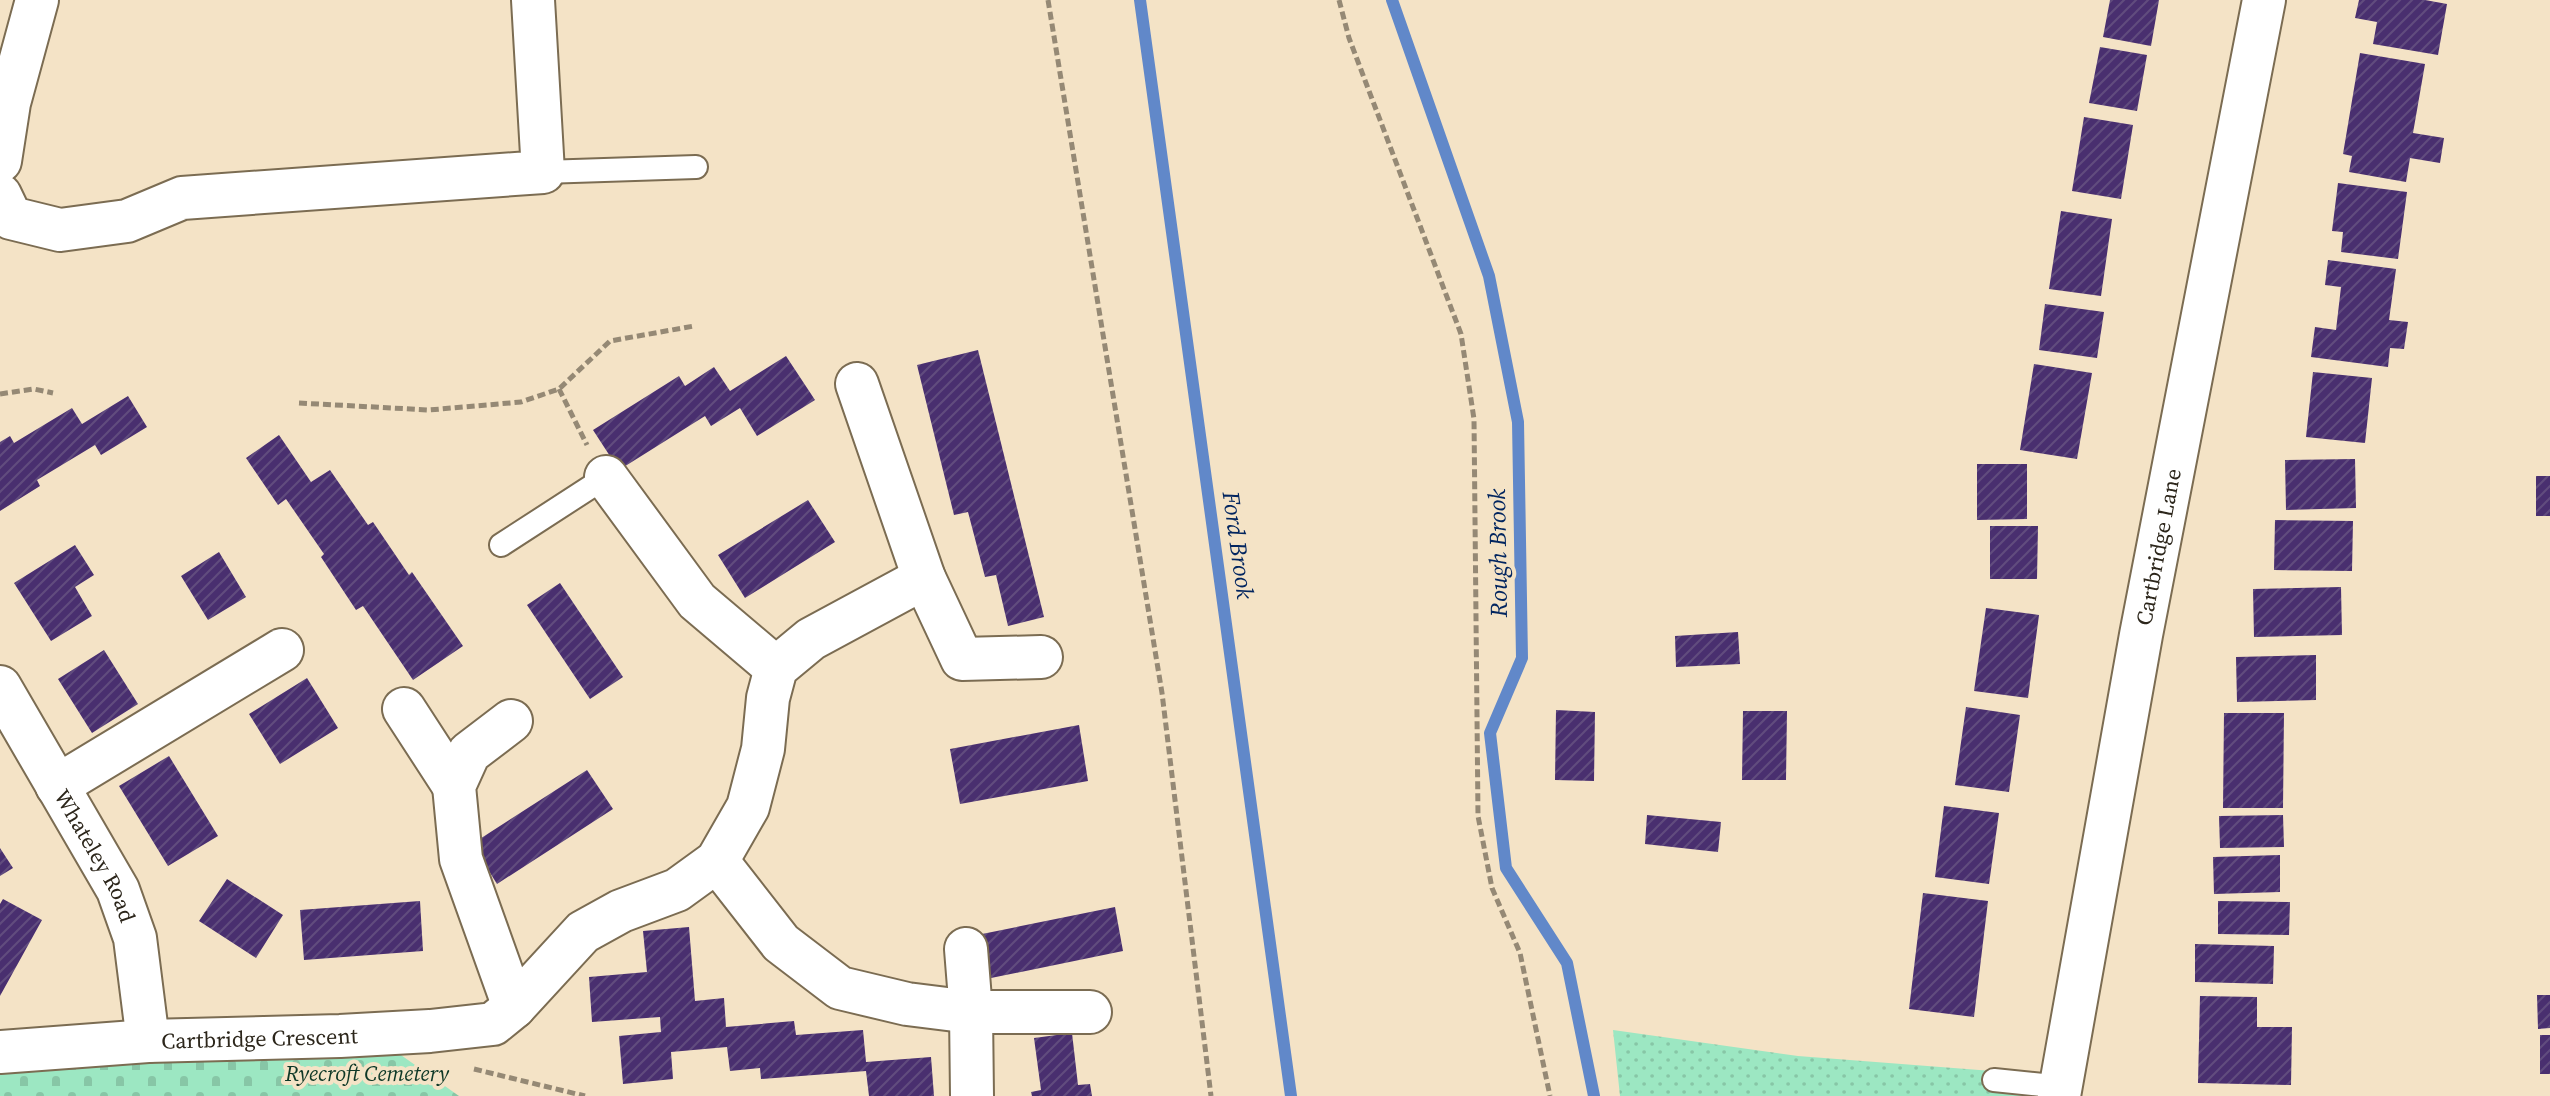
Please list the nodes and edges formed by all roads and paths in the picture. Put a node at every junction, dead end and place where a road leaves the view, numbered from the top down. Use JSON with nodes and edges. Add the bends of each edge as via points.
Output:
{"nodes":[{"id":1,"x":37,"y":0,"type":"edge"},
{"id":2,"x":533,"y":0,"type":"edge"},
{"id":3,"x":1048,"y":0,"type":"edge"},
{"id":4,"x":1339,"y":0,"type":"edge"},
{"id":5,"x":2264,"y":0,"type":"edge"},
{"id":6,"x":0,"y":161,"type":"edge"},
{"id":7,"x":696,"y":167,"type":"dead end"},
{"id":8,"x":543,"y":172,"type":"junction"},
{"id":9,"x":0,"y":195,"type":"edge"},
{"id":10,"x":694,"y":326,"type":"dead end"},
{"id":11,"x":857,"y":384,"type":"dead end"},
{"id":12,"x":559,"y":389,"type":"junction"},
{"id":13,"x":53,"y":393,"type":"dead end"},
{"id":14,"x":0,"y":394,"type":"edge"},
{"id":15,"x":299,"y":403,"type":"dead end"},
{"id":16,"x":606,"y":477,"type":"junction"},
{"id":17,"x":501,"y":545,"type":"dead end"},
{"id":18,"x":924,"y":578,"type":"junction"},
{"id":19,"x":282,"y":650,"type":"dead end"},
{"id":20,"x":1041,"y":657,"type":"dead end"},
{"id":21,"x":776,"y":668,"type":"junction"},
{"id":22,"x":0,"y":687,"type":"edge"},
{"id":23,"x":404,"y":709,"type":"dead end"},
{"id":24,"x":511,"y":721,"type":"dead end"},
{"id":25,"x":57,"y":786,"type":"junction"},
{"id":26,"x":454,"y":786,"type":"junction"},
{"id":27,"x":717,"y":861,"type":"junction"},
{"id":28,"x":966,"y":949,"type":"dead end"},
{"id":29,"x":514,"y":1007,"type":"junction"},
{"id":30,"x":971,"y":1012,"type":"junction"},
{"id":31,"x":1090,"y":1012,"type":"dead end"},
{"id":32,"x":148,"y":1041,"type":"junction"},
{"id":33,"x":0,"y":1052,"type":"edge"},
{"id":34,"x":472,"y":1069,"type":"dead end"},
{"id":35,"x":1994,"y":1080,"type":"dead end"},
{"id":36,"x":2060,"y":1091,"type":"edge"},
{"id":37,"x":585,"y":1096,"type":"edge"},
{"id":38,"x":972,"y":1096,"type":"edge"},
{"id":39,"x":1211,"y":1096,"type":"edge"},
{"id":40,"x":1550,"y":1096,"type":"edge"}],
"edges":[{"from":1,"to":6,"type":"street","via":[[9,103]]},
{"from":2,"to":8,"type":"street"},
{"from":3,"to":39,"type":"path","via":[[1162,693]]},
{"from":4,"to":40,"type":"path","via":[[1461,334],[1474,419],[1478,816],[1492,888],[1520,953]]},
{"from":5,"to":36,"type":"street","name":"Cartbridge Lane","via":[[2144,620]]},
{"from":7,"to":8,"type":"lane"},
{"from":8,"to":9,"type":"street","via":[[182,198],[127,221],[60,230],[11,218]]},
{"from":10,"to":12,"type":"path","via":[[610,341]]},
{"from":11,"to":18,"type":"street"},
{"from":12,"to":15,"type":"path","via":[[521,402],[429,410]]},
{"from":12,"to":16,"type":"path"},
{"from":13,"to":14,"type":"path","via":[[34,389]]},
{"from":16,"to":17,"type":"lane"},
{"from":16,"to":21,"type":"street","via":[[697,601]]},
{"from":18,"to":20,"type":"street","via":[[962,659]]},
{"from":18,"to":21,"type":"street","via":[[811,639]]},
{"from":19,"to":25,"type":"street"},
{"from":21,"to":27,"type":"street","name":"Cartbridge Crescent","via":[[748,807]]},
{"from":22,"to":25,"type":"street","name":"Whateley Road"},
{"from":23,"to":26,"type":"street"},
{"from":24,"to":26,"type":"street","via":[[469,753]]},
{"from":25,"to":32,"type":"street","name":"Whateley Road","via":[[118,890],[135,938]]},
{"from":26,"to":29,"type":"street","via":[[461,859]]},
{"from":27,"to":29,"type":"street","name":"Cartbridge Crescent","via":[[677,890],[583,932]]},
{"from":27,"to":30,"type":"street","via":[[781,943],[840,988]]},
{"from":28,"to":30,"type":"street"},
{"from":29,"to":32,"type":"street","name":"Cartbridge Crescent","via":[[493,1024],[430,1031]]},
{"from":30,"to":31,"type":"street"},
{"from":30,"to":38,"type":"street"},
{"from":32,"to":33,"type":"street","name":"Cartbridge Crescent"},
{"from":34,"to":37,"type":"path"},
{"from":35,"to":36,"type":"lane"}]}
